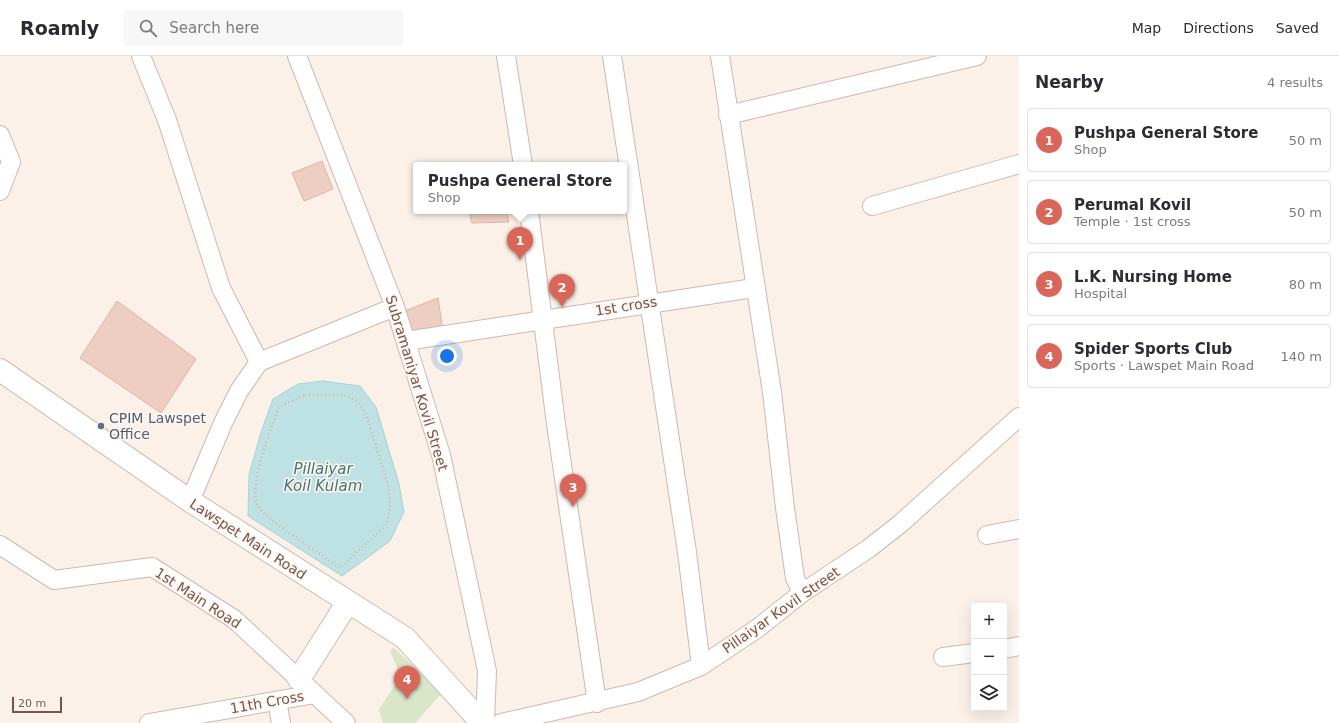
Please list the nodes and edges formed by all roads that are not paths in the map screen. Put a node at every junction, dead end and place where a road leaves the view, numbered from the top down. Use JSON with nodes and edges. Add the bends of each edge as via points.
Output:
{"nodes":[{"id":1,"x":141,"y":56,"type":"edge"},
{"id":2,"x":297,"y":56,"type":"edge"},
{"id":3,"x":506,"y":56,"type":"edge"},
{"id":4,"x":612,"y":56,"type":"edge"},
{"id":5,"x":720,"y":56,"type":"edge"},
{"id":6,"x":977,"y":56,"type":"edge"},
{"id":7,"x":728,"y":115,"type":"junction"},
{"id":8,"x":0,"y":135,"type":"edge"},
{"id":9,"x":523,"y":162,"type":"edge"},
{"id":10,"x":1019,"y":164,"type":"edge"},
{"id":11,"x":0,"y":190,"type":"edge"},
{"id":12,"x":872,"y":206,"type":"dead end"},
{"id":13,"x":530,"y":214,"type":"edge"},
{"id":14,"x":754,"y":288,"type":"junction"},
{"id":15,"x":649,"y":303,"type":"junction"},
{"id":16,"x":395,"y":308,"type":"junction"},
{"id":17,"x":543,"y":320,"type":"junction"},
{"id":18,"x":406,"y":341,"type":"junction"},
{"id":19,"x":259,"y":362,"type":"junction"},
{"id":20,"x":0,"y":370,"type":"edge"},
{"id":21,"x":1019,"y":417,"type":"edge"},
{"id":22,"x":190,"y":501,"type":"junction"},
{"id":23,"x":1019,"y":529,"type":"edge"},
{"id":24,"x":987,"y":534,"type":"dead end"},
{"id":25,"x":0,"y":545,"type":"edge"},
{"id":26,"x":802,"y":593,"type":"junction"},
{"id":27,"x":348,"y":602,"type":"junction"},
{"id":28,"x":1019,"y":646,"type":"edge"},
{"id":29,"x":1007,"y":648,"type":"edge"},
{"id":30,"x":971,"y":653,"type":"edge"},
{"id":31,"x":943,"y":656,"type":"dead end"},
{"id":32,"x":701,"y":666,"type":"junction"},
{"id":33,"x":298,"y":679,"type":"junction"},
{"id":34,"x":315,"y":694,"type":"junction"},
{"id":35,"x":277,"y":701,"type":"junction"},
{"id":36,"x":596,"y":702,"type":"junction"},
{"id":37,"x":149,"y":723,"type":"edge"},
{"id":38,"x":281,"y":723,"type":"edge"},
{"id":39,"x":346,"y":723,"type":"edge"},
{"id":40,"x":482,"y":723,"type":"edge"},
{"id":41,"x":485,"y":723,"type":"edge"},
{"id":42,"x":501,"y":723,"type":"edge"}],
"edges":[{"from":1,"to":19,"type":"street","via":[[167,120],[221,288]]},
{"from":2,"to":16,"type":"street","name":"Subramaniyar Kovil Street"},
{"from":3,"to":9,"type":"street"},
{"from":4,"to":15,"type":"street"},
{"from":5,"to":7,"type":"street"},
{"from":6,"to":7,"type":"street"},
{"from":7,"to":14,"type":"street"},
{"from":8,"to":11,"type":"street","via":[[11,162]]},
{"from":10,"to":12,"type":"street"},
{"from":13,"to":17,"type":"street"},
{"from":14,"to":15,"type":"street","name":"1st cross"},
{"from":14,"to":26,"type":"street","via":[[772,392],[795,578]]},
{"from":15,"to":17,"type":"street","name":"1st cross"},
{"from":15,"to":32,"type":"street","via":[[687,552]]},
{"from":16,"to":18,"type":"street","name":"Subramaniyar Kovil Street"},
{"from":16,"to":19,"type":"street"},
{"from":17,"to":18,"type":"street","name":"1st cross"},
{"from":17,"to":36,"type":"street"},
{"from":18,"to":41,"type":"street","name":"Subramaniyar Kovil Street","via":[[441,455],[487,671]]},
{"from":19,"to":22,"type":"street","via":[[239,390]]},
{"from":20,"to":22,"type":"street","name":"Lawspet Main Road"},
{"from":21,"to":26,"type":"street","name":"Pillaiyar Kovil Street","via":[[900,524],[868,549]]},
{"from":22,"to":27,"type":"street","name":"Lawspet Main Road"},
{"from":23,"to":24,"type":"street"},
{"from":25,"to":33,"type":"street","name":"1st Main Road","via":[[54,580],[152,567],[234,619]]},
{"from":26,"to":32,"type":"street","name":"Pillaiyar Kovil Street","via":[[758,628]]},
{"from":27,"to":33,"type":"street"},
{"from":27,"to":40,"type":"street","name":"Lawspet Main Road","via":[[405,638]]},
{"from":28,"to":29,"type":"street"},
{"from":30,"to":31,"type":"street"},
{"from":32,"to":36,"type":"street","name":"Pillaiyar Kovil Street","via":[[638,692]]},
{"from":33,"to":34,"type":"street","name":"1st Main Road"},
{"from":34,"to":35,"type":"street","name":"11th Cross"},
{"from":34,"to":39,"type":"street","name":"1st Main Road"},
{"from":35,"to":37,"type":"street","name":"11th Cross"},
{"from":35,"to":38,"type":"street"},
{"from":36,"to":42,"type":"street","name":"Pillaiyar Kovil Street"}]}
